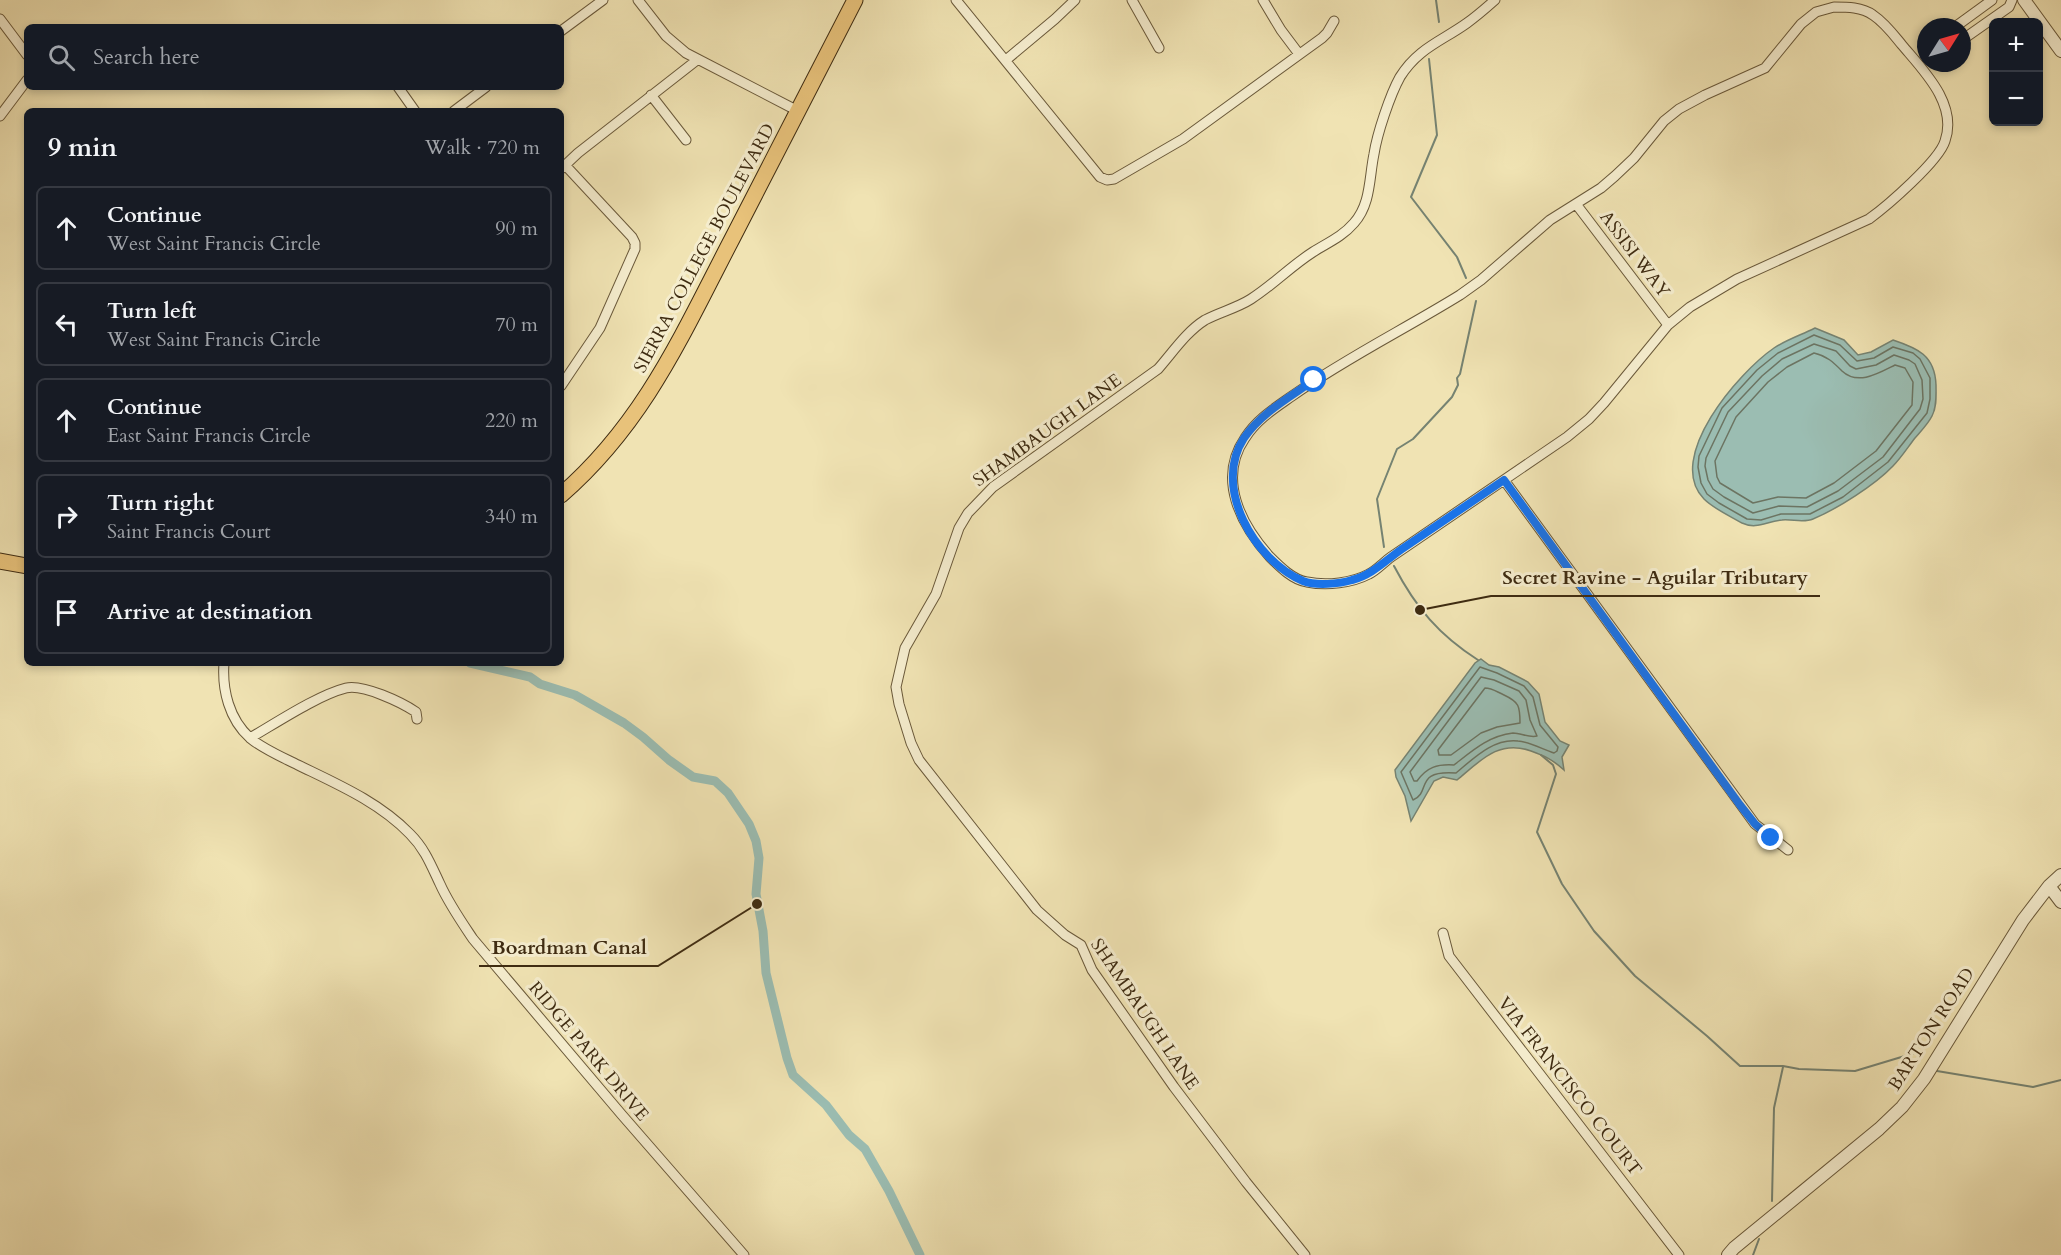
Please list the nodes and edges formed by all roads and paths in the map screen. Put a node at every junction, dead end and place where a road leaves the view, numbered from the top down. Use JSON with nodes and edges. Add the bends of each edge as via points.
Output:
{"nodes":[{"id":1,"x":603,"y":0,"type":"edge"},
{"id":2,"x":638,"y":0,"type":"edge"},
{"id":3,"x":855,"y":0,"type":"edge"},
{"id":4,"x":956,"y":0,"type":"edge"},
{"id":5,"x":1075,"y":0,"type":"edge"},
{"id":6,"x":1132,"y":0,"type":"edge"},
{"id":7,"x":1263,"y":0,"type":"edge"},
{"id":8,"x":1495,"y":0,"type":"edge"},
{"id":9,"x":1992,"y":0,"type":"edge"},
{"id":10,"x":2012,"y":0,"type":"edge"},
{"id":11,"x":2024,"y":0,"type":"edge"},
{"id":12,"x":1976,"y":11,"type":"junction"},
{"id":13,"x":1967,"y":18,"type":"edge"},
{"id":14,"x":0,"y":19,"type":"edge"},
{"id":15,"x":1334,"y":21,"type":"dead end"},
{"id":16,"x":1985,"y":24,"type":"junction"},
{"id":17,"x":564,"y":29,"type":"edge"},
{"id":18,"x":1971,"y":34,"type":"edge"},
{"id":19,"x":1159,"y":48,"type":"dead end"},
{"id":20,"x":24,"y":51,"type":"edge"},
{"id":21,"x":2061,"y":51,"type":"edge"},
{"id":22,"x":1299,"y":54,"type":"junction"},
{"id":23,"x":1917,"y":56,"type":"edge"},
{"id":24,"x":697,"y":60,"type":"junction"},
{"id":25,"x":1006,"y":60,"type":"junction"},
{"id":26,"x":1928,"y":72,"type":"edge"},
{"id":27,"x":24,"y":84,"type":"edge"},
{"id":28,"x":400,"y":90,"type":"edge"},
{"id":29,"x":482,"y":90,"type":"edge"},
{"id":30,"x":651,"y":95,"type":"junction"},
{"id":31,"x":413,"y":108,"type":"edge"},
{"id":32,"x":458,"y":108,"type":"edge"},
{"id":33,"x":798,"y":111,"type":"junction"},
{"id":34,"x":0,"y":116,"type":"edge"},
{"id":35,"x":686,"y":140,"type":"dead end"},
{"id":36,"x":564,"y":166,"type":"edge"},
{"id":37,"x":564,"y":168,"type":"edge"},
{"id":38,"x":1576,"y":204,"type":"junction"},
{"id":39,"x":1668,"y":324,"type":"junction"},
{"id":40,"x":564,"y":382,"type":"edge"},
{"id":41,"x":1504,"y":480,"type":"junction"},
{"id":42,"x":564,"y":492,"type":"edge"},
{"id":43,"x":0,"y":561,"type":"edge"},
{"id":44,"x":24,"y":565,"type":"edge"},
{"id":45,"x":224,"y":666,"type":"edge"},
{"id":46,"x":417,"y":719,"type":"dead end"},
{"id":47,"x":250,"y":738,"type":"junction"},
{"id":48,"x":1788,"y":850,"type":"dead end"},
{"id":49,"x":2061,"y":875,"type":"edge"},
{"id":50,"x":2049,"y":886,"type":"junction"},
{"id":51,"x":2061,"y":902,"type":"edge"},
{"id":52,"x":1443,"y":933,"type":"dead end"},
{"id":53,"x":744,"y":1255,"type":"edge"},
{"id":54,"x":1305,"y":1255,"type":"edge"},
{"id":55,"x":1680,"y":1255,"type":"edge"},
{"id":56,"x":1728,"y":1255,"type":"edge"}],
"edges":[{"from":1,"to":17,"type":"street"},
{"from":2,"to":24,"type":"street","via":[[666,36]]},
{"from":3,"to":33,"type":"main road","name":"SIERRA COLLEGE BOULEVARD"},
{"from":4,"to":25,"type":"street"},
{"from":5,"to":25,"type":"street"},
{"from":6,"to":19,"type":"street"},
{"from":7,"to":22,"type":"street"},
{"from":8,"to":54,"type":"street","name":"SHAMBAUGH LANE","via":[[1468,23],[1419,54],[1400,78],[1378,136],[1364,207],[1345,232],[1250,300],[1204,321],[1150,375],[993,487],[968,513],[936,594],[905,648],[896,687],[919,760],[1037,910],[1080,945],[1092,970],[1174,1087]]},
{"from":9,"to":12,"type":"street"},
{"from":10,"to":16,"type":"street"},
{"from":11,"to":21,"type":"street"},
{"from":12,"to":13,"type":"street"},
{"from":12,"to":16,"type":"street"},
{"from":14,"to":20,"type":"street"},
{"from":15,"to":22,"type":"street","via":[[1322,38]]},
{"from":16,"to":18,"type":"street"},
{"from":22,"to":25,"type":"street","via":[[1176,143],[1107,180],[1100,177]]},
{"from":23,"to":38,"type":"street","via":[[1872,13],[1852,7],[1816,12],[1764,68],[1679,109],[1615,176]]},
{"from":24,"to":30,"type":"street"},
{"from":24,"to":33,"type":"street"},
{"from":26,"to":39,"type":"street","via":[[1945,109],[1945,142],[1902,192],[1869,219],[1737,279]]},
{"from":27,"to":34,"type":"street"},
{"from":28,"to":31,"type":"street"},
{"from":29,"to":32,"type":"street"},
{"from":30,"to":35,"type":"street"},
{"from":30,"to":36,"type":"street"},
{"from":33,"to":42,"type":"main road","name":"SIERRA COLLEGE BOULEVARD","via":[[651,391],[609,447]]},
{"from":37,"to":40,"type":"street","via":[[632,237],[635,249],[600,328]]},
{"from":38,"to":39,"type":"street","name":"ASSISI WAY"},
{"from":38,"to":41,"type":"street","via":[[1550,220],[1460,295],[1314,380],[1261,418],[1244,438],[1232,479],[1234,499],[1257,543],[1281,569],[1305,582],[1325,584],[1370,573]]},
{"from":39,"to":41,"type":"street","via":[[1589,419]]},
{"from":41,"to":48,"type":"street","via":[[1755,824]]},
{"from":43,"to":44,"type":"main road"},
{"from":45,"to":47,"type":"street","name":"RIDGE PARK DRIVE","via":[[227,701]]},
{"from":46,"to":47,"type":"street","via":[[416,712],[391,700],[359,688],[346,688]]},
{"from":47,"to":53,"type":"street","name":"RIDGE PARK DRIVE","via":[[363,797],[409,832],[422,847],[454,912],[473,939]]},
{"from":49,"to":50,"type":"street","name":"BARTON ROAD"},
{"from":50,"to":51,"type":"street"},
{"from":50,"to":56,"type":"street","name":"BARTON ROAD","via":[[2023,920],[1924,1080],[1902,1107]]},
{"from":52,"to":55,"type":"street","name":"VIA FRANCISCO COURT","via":[[1449,956]]}]}
